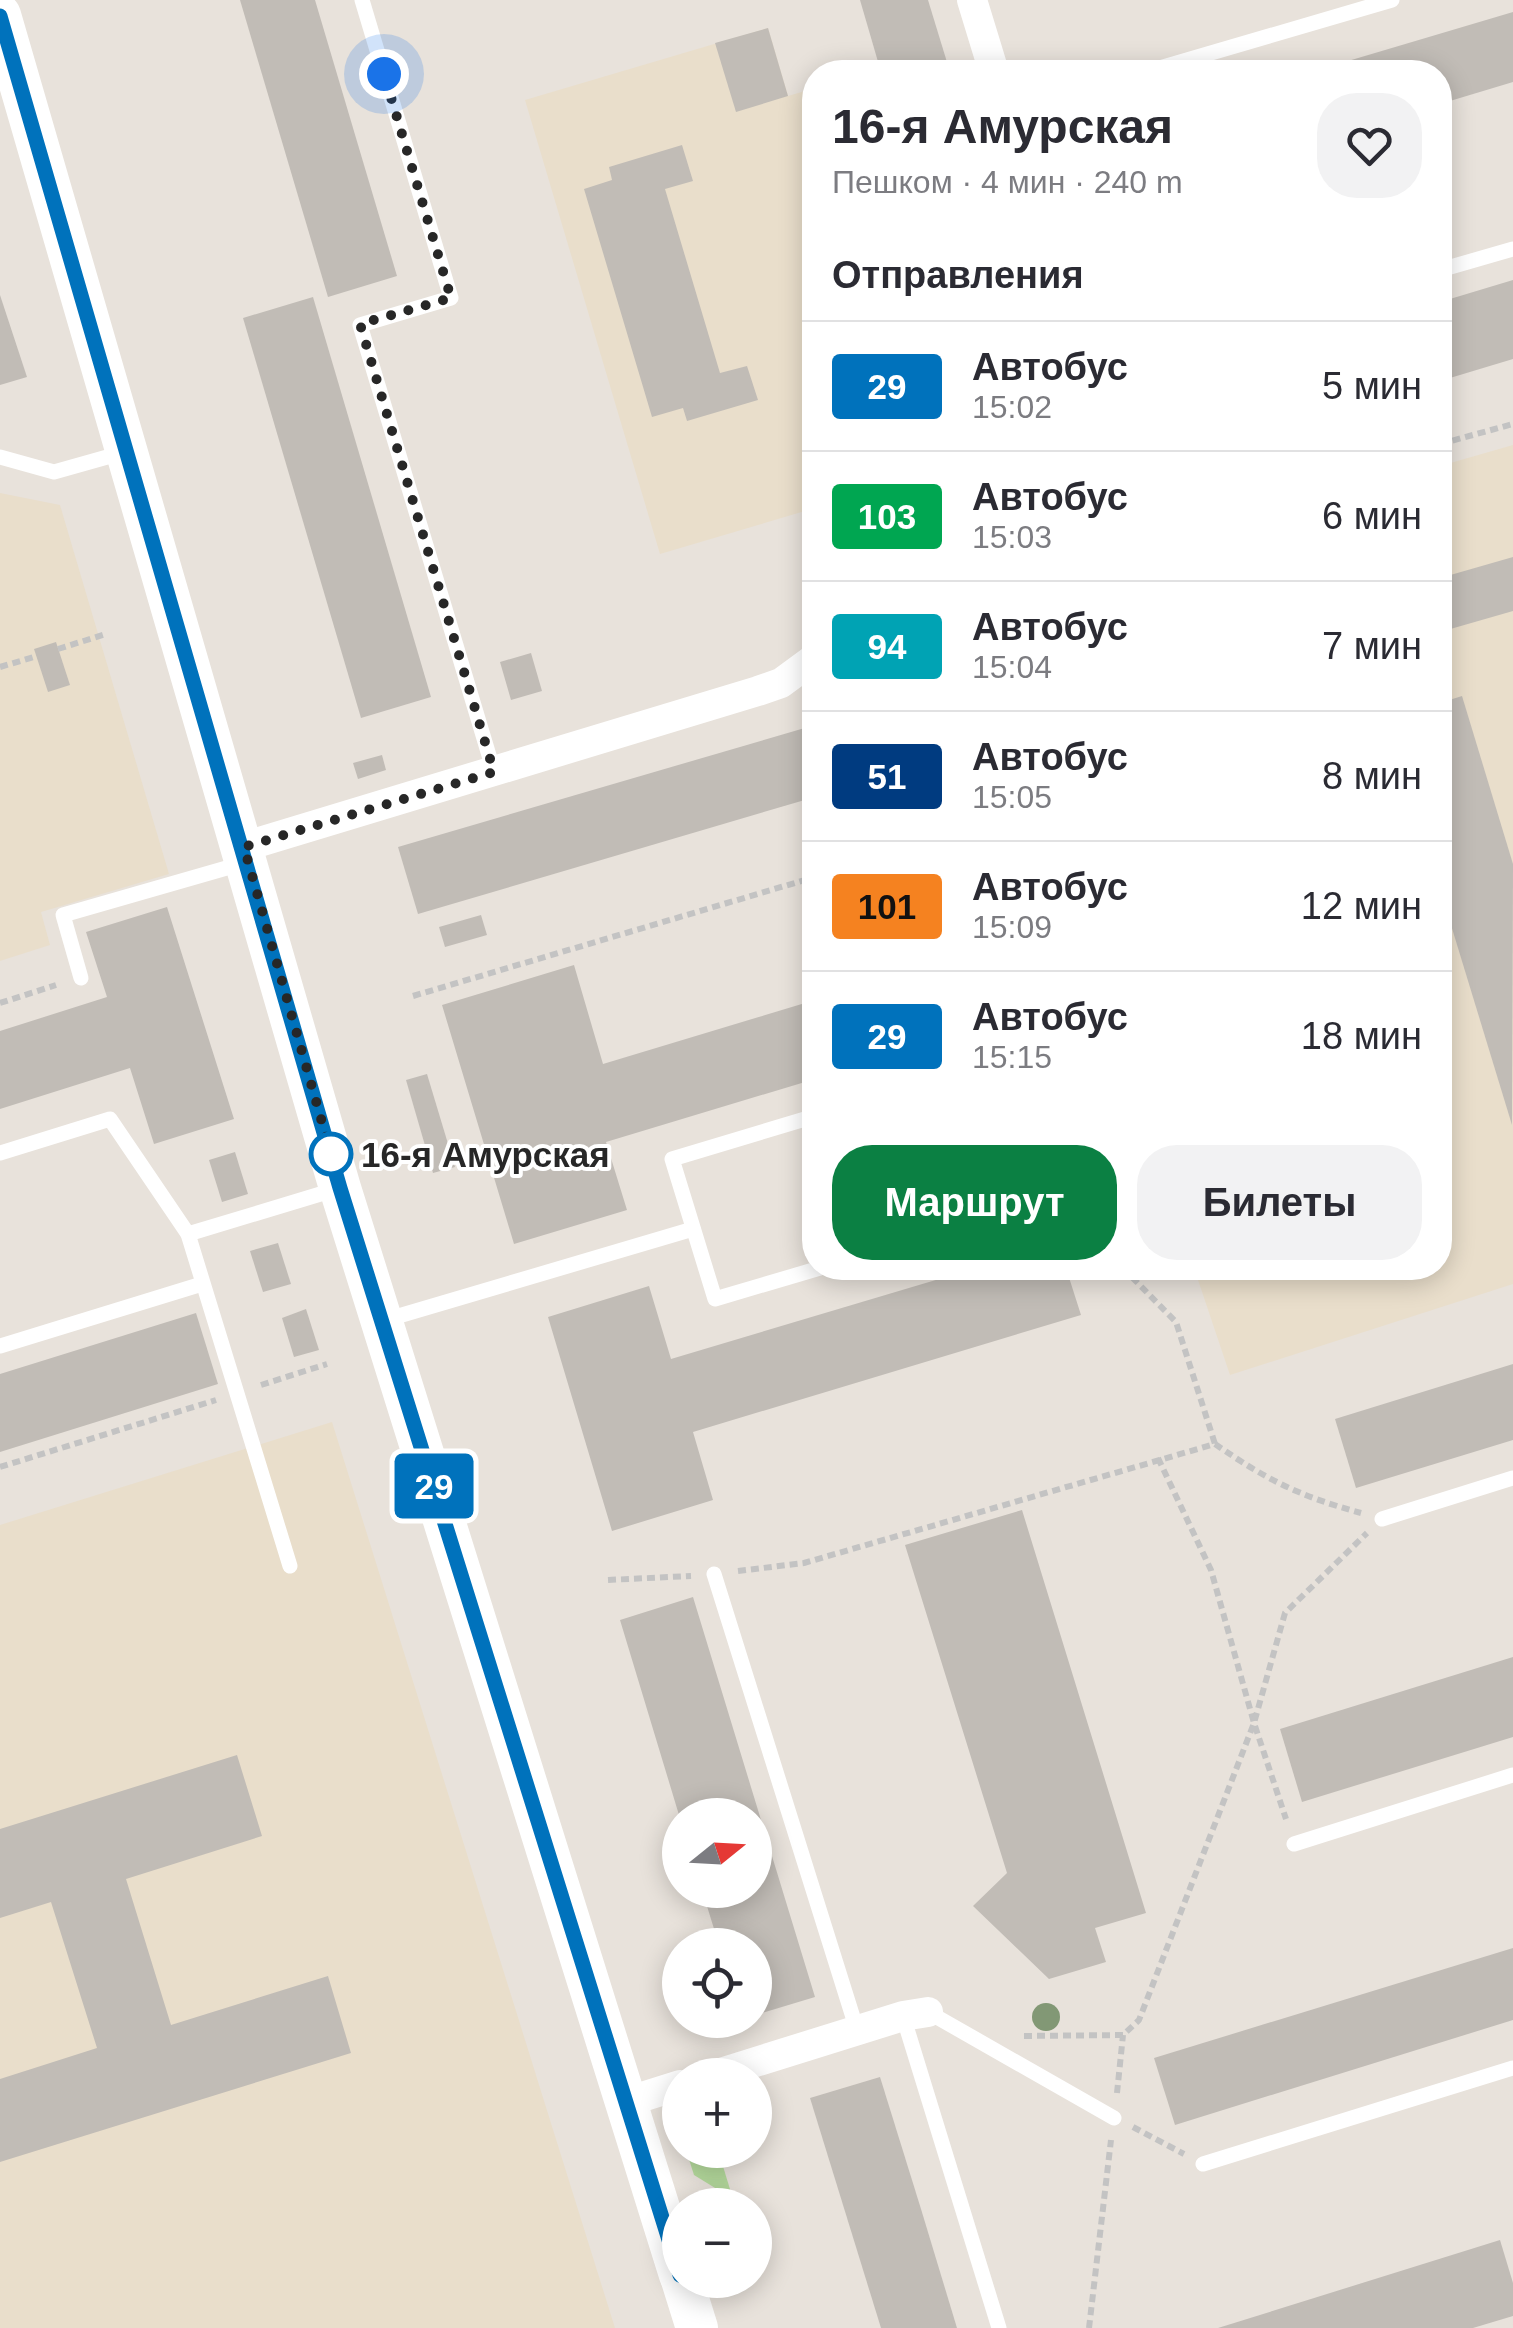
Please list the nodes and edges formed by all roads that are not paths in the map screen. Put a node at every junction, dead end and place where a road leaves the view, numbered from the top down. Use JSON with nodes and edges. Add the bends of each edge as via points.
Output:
{"nodes":[{"id":1,"x":362,"y":0,"type":"edge"},
{"id":2,"x":972,"y":0,"type":"edge"},
{"id":3,"x":1392,"y":0,"type":"edge"},
{"id":4,"x":0,"y":15,"type":"edge"},
{"id":5,"x":990,"y":60,"type":"edge"},
{"id":6,"x":1187,"y":60,"type":"edge"},
{"id":7,"x":1513,"y":249,"type":"edge"},
{"id":8,"x":1452,"y":267,"type":"edge"},
{"id":9,"x":125,"y":452,"type":"junction"},
{"id":10,"x":0,"y":457,"type":"edge"},
{"id":11,"x":802,"y":670,"type":"edge"},
{"id":12,"x":494,"y":772,"type":"junction"},
{"id":13,"x":246,"y":854,"type":"junction"},
{"id":14,"x":81,"y":978,"type":"road end"},
{"id":15,"x":802,"y":1120,"type":"edge"},
{"id":16,"x":0,"y":1153,"type":"edge"},
{"id":17,"x":340,"y":1188,"type":"junction"},
{"id":18,"x":693,"y":1229,"type":"junction"},
{"id":19,"x":188,"y":1234,"type":"junction"},
{"id":20,"x":802,"y":1273,"type":"edge"},
{"id":21,"x":202,"y":1284,"type":"junction"},
{"id":22,"x":382,"y":1321,"type":"junction"},
{"id":23,"x":0,"y":1346,"type":"edge"},
{"id":24,"x":1513,"y":1478,"type":"edge"},
{"id":25,"x":1382,"y":1518,"type":"road end"},
{"id":26,"x":290,"y":1566,"type":"dead end"},
{"id":27,"x":714,"y":1574,"type":"road end"},
{"id":28,"x":1513,"y":1775,"type":"edge"},
{"id":29,"x":1294,"y":1844,"type":"road end"},
{"id":30,"x":916,"y":2014,"type":"junction"},
{"id":31,"x":856,"y":2030,"type":"junction"},
{"id":32,"x":768,"y":2058,"type":"edge"},
{"id":33,"x":1513,"y":2068,"type":"edge"},
{"id":34,"x":662,"y":2091,"type":"edge"},
{"id":35,"x":626,"y":2102,"type":"junction"},
{"id":36,"x":1114,"y":2118,"type":"road end"},
{"id":37,"x":1202,"y":2164,"type":"road end"},
{"id":38,"x":662,"y":2217,"type":"edge"},
{"id":39,"x":687,"y":2298,"type":"edge"},
{"id":40,"x":696,"y":2328,"type":"edge"},
{"id":41,"x":999,"y":2328,"type":"edge"}],
"edges":[{"from":1,"to":12,"type":"lane","via":[[451,298],[360,324]]},
{"from":2,"to":5,"type":"street"},
{"from":3,"to":6,"type":"lane"},
{"from":4,"to":9,"type":"main road"},
{"from":7,"to":8,"type":"lane"},
{"from":9,"to":10,"type":"lane","via":[[54,472]]},
{"from":9,"to":13,"type":"main road"},
{"from":11,"to":12,"type":"street","via":[[758,692]]},
{"from":12,"to":13,"type":"street"},
{"from":13,"to":14,"type":"lane","via":[[63,915]]},
{"from":13,"to":17,"type":"main road"},
{"from":15,"to":18,"type":"lane","via":[[672,1160]]},
{"from":16,"to":19,"type":"lane","via":[[110,1119]]},
{"from":17,"to":19,"type":"lane"},
{"from":17,"to":22,"type":"main road"},
{"from":18,"to":20,"type":"lane","via":[[714,1299]]},
{"from":18,"to":22,"type":"lane"},
{"from":19,"to":21,"type":"lane"},
{"from":21,"to":23,"type":"lane"},
{"from":21,"to":26,"type":"lane"},
{"from":22,"to":35,"type":"main road"},
{"from":24,"to":25,"type":"lane"},
{"from":27,"to":31,"type":"lane"},
{"from":28,"to":29,"type":"lane"},
{"from":30,"to":31,"type":"street"},
{"from":30,"to":36,"type":"lane"},
{"from":30,"to":41,"type":"lane"},
{"from":31,"to":32,"type":"street"},
{"from":33,"to":37,"type":"lane"},
{"from":34,"to":35,"type":"street"},
{"from":35,"to":38,"type":"main road"},
{"from":39,"to":40,"type":"main road"}]}
